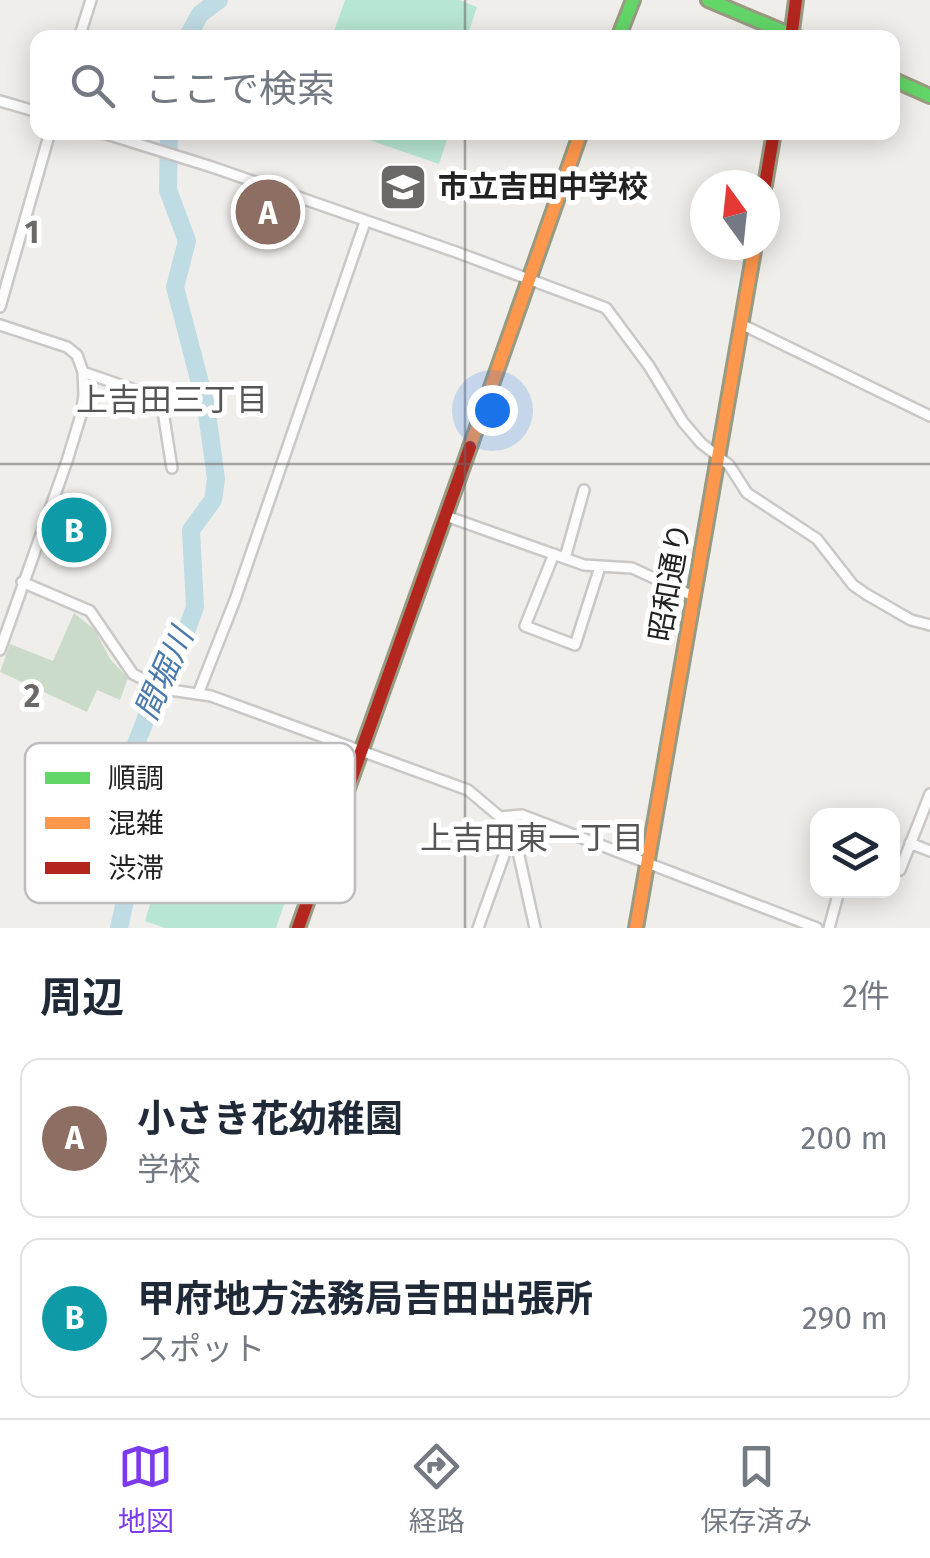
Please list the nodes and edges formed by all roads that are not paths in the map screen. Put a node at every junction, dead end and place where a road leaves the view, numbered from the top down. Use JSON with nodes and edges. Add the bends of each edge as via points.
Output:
{"nodes":[{"id":1,"x":91,"y":0,"type":"edge"},
{"id":2,"x":632,"y":0,"type":"edge"},
{"id":3,"x":708,"y":0,"type":"edge"},
{"id":4,"x":796,"y":0,"type":"edge"},
{"id":5,"x":82,"y":30,"type":"edge"},
{"id":6,"x":621,"y":30,"type":"edge"},
{"id":7,"x":780,"y":30,"type":"edge"},
{"id":8,"x":794,"y":30,"type":"edge"},
{"id":9,"x":900,"y":83,"type":"edge"},
{"id":10,"x":930,"y":96,"type":"edge"},
{"id":11,"x":0,"y":101,"type":"edge"},
{"id":12,"x":30,"y":110,"type":"edge"},
{"id":13,"x":48,"y":140,"type":"edge"},
{"id":14,"x":124,"y":140,"type":"edge"},
{"id":15,"x":578,"y":140,"type":"edge"},
{"id":16,"x":773,"y":140,"type":"edge"},
{"id":17,"x":768,"y":170,"type":"edge"},
{"id":18,"x":364,"y":222,"type":"junction"},
{"id":19,"x":752,"y":260,"type":"edge"},
{"id":20,"x":530,"y":282,"type":"junction"},
{"id":21,"x":0,"y":307,"type":"edge"},
{"id":22,"x":741,"y":324,"type":"junction"},
{"id":23,"x":0,"y":325,"type":"edge"},
{"id":24,"x":83,"y":372,"type":"junction"},
{"id":25,"x":930,"y":416,"type":"edge"},
{"id":26,"x":718,"y":457,"type":"junction"},
{"id":27,"x":172,"y":468,"type":"dead end"},
{"id":28,"x":584,"y":490,"type":"dead end"},
{"id":29,"x":446,"y":516,"type":"junction"},
{"id":30,"x":554,"y":554,"type":"junction"},
{"id":31,"x":565,"y":558,"type":"junction"},
{"id":32,"x":600,"y":568,"type":"junction"},
{"id":33,"x":22,"y":582,"type":"junction"},
{"id":34,"x":693,"y":596,"type":"junction"},
{"id":35,"x":930,"y":625,"type":"edge"},
{"id":36,"x":0,"y":650,"type":"edge"},
{"id":37,"x":198,"y":694,"type":"junction"},
{"id":38,"x":344,"y":743,"type":"edge"},
{"id":39,"x":355,"y":747,"type":"edge"},
{"id":40,"x":364,"y":750,"type":"junction"},
{"id":41,"x":355,"y":774,"type":"edge"},
{"id":42,"x":930,"y":794,"type":"edge"},
{"id":43,"x":500,"y":817,"type":"junction"},
{"id":44,"x":510,"y":836,"type":"junction"},
{"id":45,"x":910,"y":843,"type":"junction"},
{"id":46,"x":930,"y":851,"type":"edge"},
{"id":47,"x":648,"y":862,"type":"junction"},
{"id":48,"x":900,"y":870,"type":"edge"},
{"id":49,"x":837,"y":898,"type":"edge"},
{"id":50,"x":307,"y":903,"type":"edge"},
{"id":51,"x":298,"y":928,"type":"edge"},
{"id":52,"x":478,"y":928,"type":"edge"},
{"id":53,"x":536,"y":928,"type":"edge"},
{"id":54,"x":636,"y":928,"type":"edge"},
{"id":55,"x":817,"y":928,"type":"edge"},
{"id":56,"x":828,"y":928,"type":"edge"}],
"edges":[{"from":1,"to":5,"type":"street"},
{"from":2,"to":6,"type":"street"},
{"from":3,"to":7,"type":"street"},
{"from":4,"to":8,"type":"street"},
{"from":9,"to":10,"type":"street"},
{"from":11,"to":12,"type":"street"},
{"from":13,"to":21,"type":"street"},
{"from":14,"to":18,"type":"street"},
{"from":15,"to":20,"type":"street"},
{"from":16,"to":17,"type":"street"},
{"from":18,"to":20,"type":"street"},
{"from":18,"to":37,"type":"street"},
{"from":19,"to":22,"type":"street","name":"昭和通り"},
{"from":20,"to":26,"type":"street","via":[[606,308],[682,422]]},
{"from":20,"to":29,"type":"street"},
{"from":22,"to":25,"type":"street"},
{"from":22,"to":26,"type":"street","name":"昭和通り"},
{"from":23,"to":24,"type":"street","via":[[67,346]]},
{"from":24,"to":27,"type":"street","via":[[161,399]]},
{"from":24,"to":33,"type":"street","via":[[81,415]]},
{"from":26,"to":34,"type":"street","name":"昭和通り"},
{"from":26,"to":35,"type":"street","via":[[747,493],[816,539],[854,584]]},
{"from":28,"to":31,"type":"street"},
{"from":29,"to":30,"type":"street"},
{"from":29,"to":40,"type":"street"},
{"from":30,"to":31,"type":"street"},
{"from":30,"to":32,"type":"street","via":[[525,626],[574,645]]},
{"from":31,"to":32,"type":"street"},
{"from":32,"to":34,"type":"street","via":[[632,568]]},
{"from":33,"to":36,"type":"street"},
{"from":33,"to":37,"type":"street","via":[[90,611],[133,674],[163,689]]},
{"from":34,"to":47,"type":"street","name":"昭和通り"},
{"from":37,"to":38,"type":"street"},
{"from":39,"to":40,"type":"street"},
{"from":40,"to":41,"type":"street"},
{"from":40,"to":43,"type":"street","via":[[468,790]]},
{"from":42,"to":45,"type":"street"},
{"from":43,"to":44,"type":"street"},
{"from":43,"to":47,"type":"street","via":[[522,815]]},
{"from":44,"to":52,"type":"street"},
{"from":44,"to":53,"type":"street"},
{"from":45,"to":46,"type":"street"},
{"from":45,"to":48,"type":"street"},
{"from":47,"to":54,"type":"street","name":"昭和通り"},
{"from":47,"to":55,"type":"street"},
{"from":49,"to":56,"type":"street"},
{"from":50,"to":51,"type":"street"}]}
